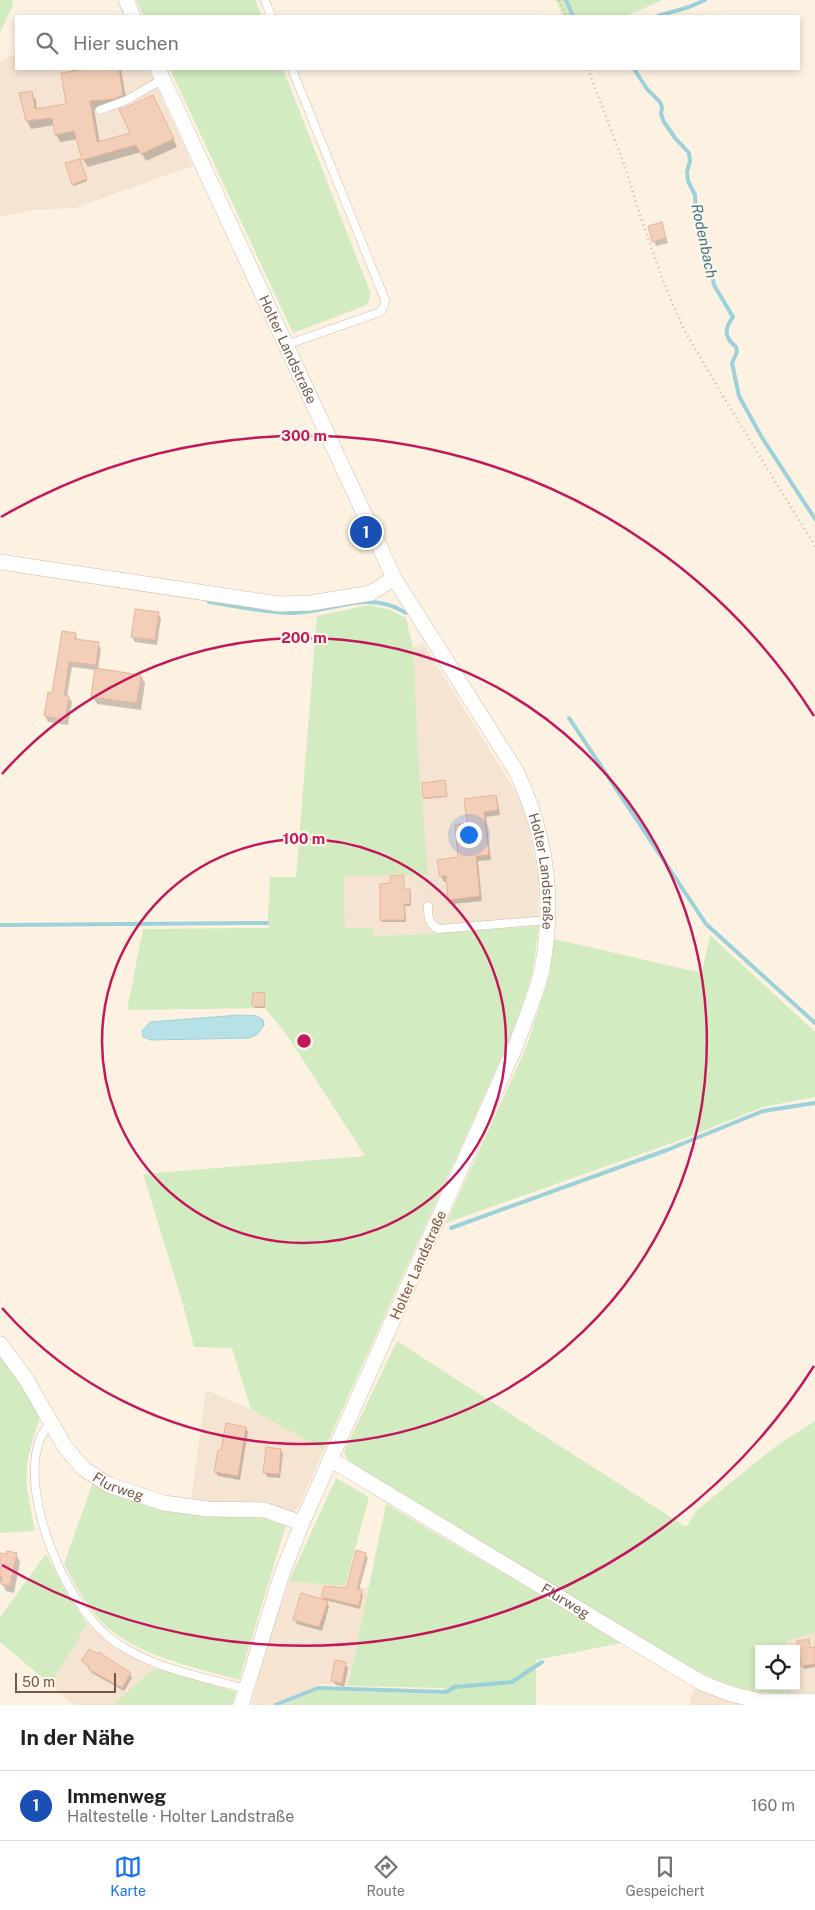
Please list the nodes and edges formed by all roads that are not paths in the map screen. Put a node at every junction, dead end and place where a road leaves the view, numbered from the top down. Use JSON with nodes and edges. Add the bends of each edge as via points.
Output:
{"nodes":[{"id":1,"x":126,"y":0,"type":"edge"},
{"id":2,"x":265,"y":0,"type":"edge"},
{"id":3,"x":133,"y":15,"type":"edge"},
{"id":4,"x":271,"y":15,"type":"edge"},
{"id":5,"x":292,"y":70,"type":"edge"},
{"id":6,"x":160,"y":74,"type":"edge"},
{"id":7,"x":100,"y":110,"type":"dead end"},
{"id":8,"x":286,"y":345,"type":"junction"},
{"id":9,"x":0,"y":562,"type":"edge"},
{"id":10,"x":394,"y":578,"type":"junction"},
{"id":11,"x":428,"y":906,"type":"dead end"},
{"id":12,"x":548,"y":920,"type":"junction"},
{"id":13,"x":0,"y":1344,"type":"edge"},
{"id":14,"x":51,"y":1423,"type":"junction"},
{"id":15,"x":330,"y":1459,"type":"junction"},
{"id":16,"x":302,"y":1523,"type":"junction"},
{"id":17,"x":246,"y":1689,"type":"junction"},
{"id":18,"x":815,"y":1701,"type":"edge"},
{"id":19,"x":241,"y":1705,"type":"edge"}],
"edges":[{"from":1,"to":3,"type":"street"},
{"from":2,"to":4,"type":"lane"},
{"from":5,"to":8,"type":"lane","via":[[385,300],[380,312]]},
{"from":6,"to":7,"type":"lane","via":[[127,100]]},
{"from":6,"to":8,"type":"street","name":"Holter Landstraße"},
{"from":8,"to":10,"type":"street","name":"Holter Landstraße"},
{"from":9,"to":10,"type":"street","via":[[279,604],[371,594]]},
{"from":10,"to":12,"type":"street","name":"Holter Landstraße","via":[[516,771],[529,798],[548,877]]},
{"from":11,"to":12,"type":"lane","via":[[428,918],[432,926],[439,929]]},
{"from":12,"to":15,"type":"street","name":"Holter Landstraße","via":[[542,971],[516,1046]]},
{"from":13,"to":14,"type":"street","name":"Flurweg"},
{"from":14,"to":16,"type":"street","name":"Flurweg","via":[[65,1447],[84,1469],[109,1485],[164,1503],[207,1509],[264,1510]]},
{"from":14,"to":17,"type":"lane","via":[[40,1438],[34,1482],[46,1538],[72,1593],[88,1617],[101,1633],[137,1655],[159,1665]]},
{"from":15,"to":16,"type":"street","name":"Holter Landstraße"},
{"from":15,"to":18,"type":"street","name":"Flurweg","via":[[702,1683],[760,1701]]},
{"from":16,"to":17,"type":"street","name":"Holter Landstraße","via":[[282,1574]]},
{"from":17,"to":19,"type":"street","name":"Holter Landstraße"}]}
